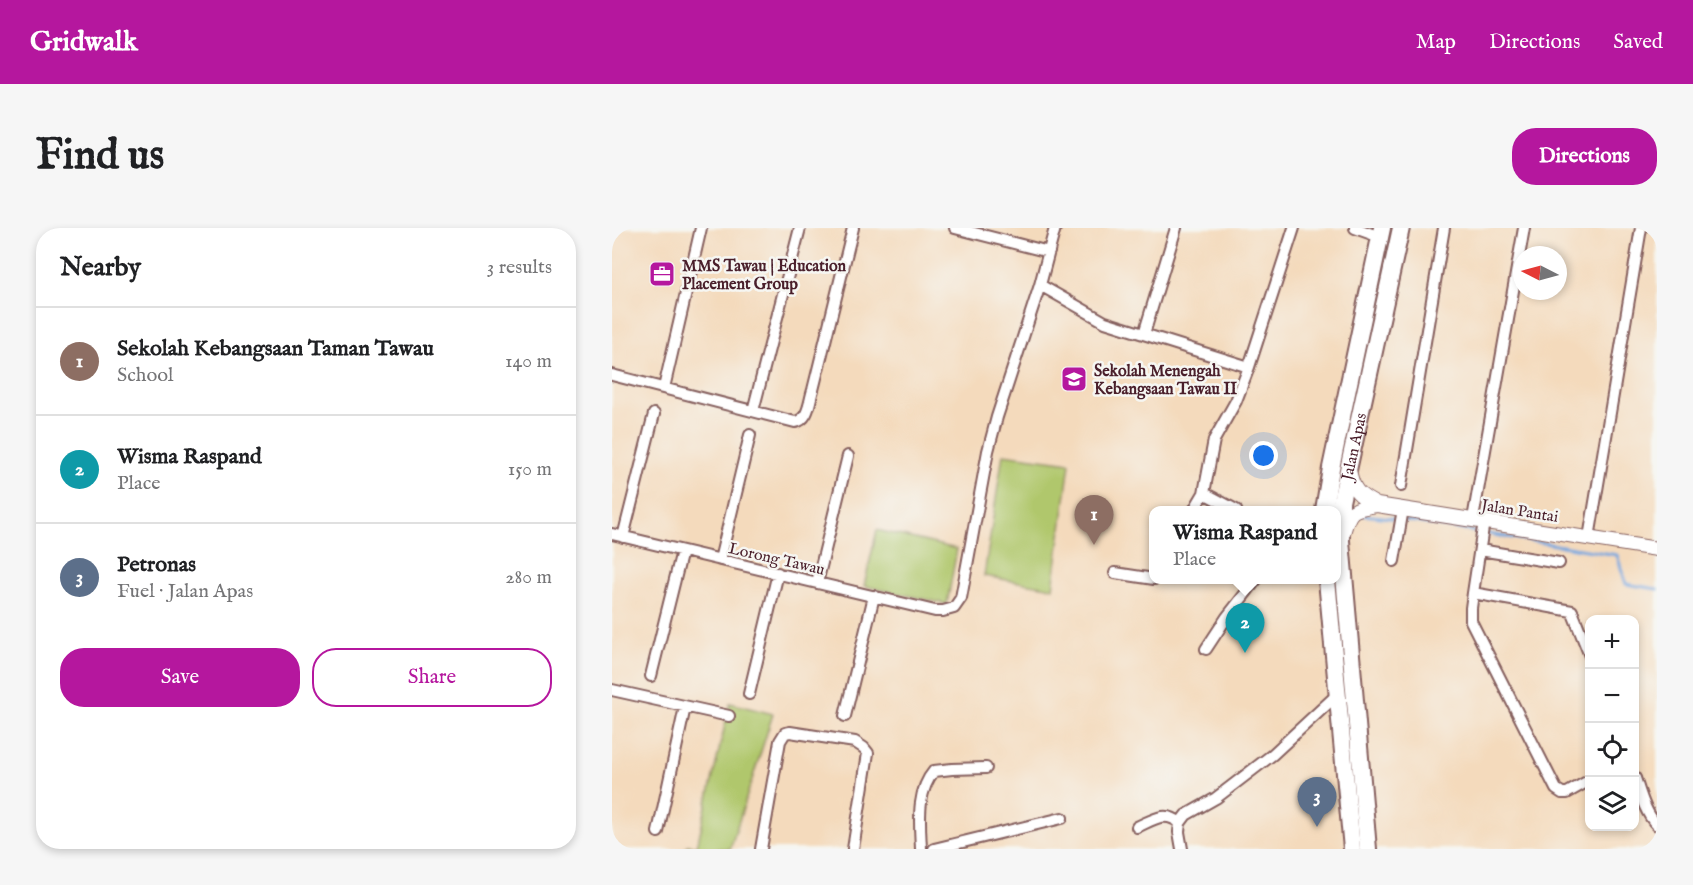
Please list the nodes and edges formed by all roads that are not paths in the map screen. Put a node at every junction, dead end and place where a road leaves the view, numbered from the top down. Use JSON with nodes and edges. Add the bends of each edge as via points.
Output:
{"nodes":[{"id":1,"x":701,"y":228,"type":"edge"},
{"id":2,"x":800,"y":228,"type":"edge"},
{"id":3,"x":955,"y":228,"type":"edge"},
{"id":4,"x":1055,"y":228,"type":"edge"},
{"id":5,"x":1176,"y":228,"type":"edge"},
{"id":6,"x":1294,"y":228,"type":"edge"},
{"id":7,"x":1355,"y":228,"type":"edge"},
{"id":8,"x":1444,"y":228,"type":"edge"},
{"id":9,"x":1524,"y":228,"type":"edge"},
{"id":10,"x":1641,"y":228,"type":"edge"},
{"id":11,"x":851,"y":230,"type":"edge"},
{"id":12,"x":983,"y":231,"type":"edge"},
{"id":13,"x":1380,"y":231,"type":"edge"},
{"id":14,"x":1399,"y":234,"type":"edge"},
{"id":15,"x":1049,"y":252,"type":"junction"},
{"id":16,"x":1040,"y":285,"type":"junction"},
{"id":17,"x":1363,"y":316,"type":"junction"},
{"id":18,"x":1144,"y":334,"type":"junction"},
{"id":19,"x":1249,"y":367,"type":"junction"},
{"id":20,"x":612,"y":375,"type":"edge"},
{"id":21,"x":664,"y":387,"type":"junction"},
{"id":22,"x":753,"y":411,"type":"junction"},
{"id":23,"x":654,"y":414,"type":"dead end"},
{"id":24,"x":750,"y":435,"type":"dead end"},
{"id":25,"x":848,"y":456,"type":"dead end"},
{"id":26,"x":1348,"y":467,"type":"junction"},
{"id":27,"x":1401,"y":486,"type":"dead end"},
{"id":28,"x":1204,"y":493,"type":"junction"},
{"id":29,"x":1377,"y":505,"type":"junction"},
{"id":30,"x":1196,"y":506,"type":"edge"},
{"id":31,"x":1228,"y":506,"type":"edge"},
{"id":32,"x":1325,"y":506,"type":"edge"},
{"id":33,"x":1402,"y":512,"type":"junction"},
{"id":34,"x":1480,"y":522,"type":"junction"},
{"id":35,"x":617,"y":535,"type":"edge"},
{"id":36,"x":1589,"y":538,"type":"junction"},
{"id":37,"x":1341,"y":541,"type":"junction"},
{"id":38,"x":1480,"y":546,"type":"junction"},
{"id":39,"x":1657,"y":549,"type":"edge"},
{"id":40,"x":682,"y":551,"type":"junction"},
{"id":41,"x":720,"y":560,"type":"junction"},
{"id":42,"x":1394,"y":561,"type":"dead end"},
{"id":43,"x":1559,"y":563,"type":"dead end"},
{"id":44,"x":778,"y":573,"type":"junction"},
{"id":45,"x":1115,"y":573,"type":"dead end"},
{"id":46,"x":1149,"y":578,"type":"edge"},
{"id":47,"x":817,"y":583,"type":"junction"},
{"id":48,"x":1252,"y":584,"type":"edge"},
{"id":49,"x":1327,"y":584,"type":"edge"},
{"id":50,"x":1473,"y":593,"type":"junction"},
{"id":51,"x":874,"y":596,"type":"junction"},
{"id":52,"x":1585,"y":644,"type":"edge"},
{"id":53,"x":1206,"y":649,"type":"dead end"},
{"id":54,"x":651,"y":676,"type":"dead end"},
{"id":55,"x":612,"y":690,"type":"edge"},
{"id":56,"x":749,"y":694,"type":"dead end"},
{"id":57,"x":1338,"y":694,"type":"junction"},
{"id":58,"x":685,"y":707,"type":"junction"},
{"id":59,"x":729,"y":716,"type":"dead end"},
{"id":60,"x":845,"y":716,"type":"dead end"},
{"id":61,"x":986,"y":768,"type":"dead end"},
{"id":62,"x":1585,"y":783,"type":"edge"},
{"id":63,"x":1639,"y":789,"type":"edge"},
{"id":64,"x":1062,"y":818,"type":"dead end"},
{"id":65,"x":1180,"y":823,"type":"junction"},
{"id":66,"x":1657,"y":825,"type":"edge"},
{"id":67,"x":1137,"y":826,"type":"dead end"},
{"id":68,"x":658,"y":832,"type":"dead end"},
{"id":69,"x":761,"y":849,"type":"edge"},
{"id":70,"x":853,"y":849,"type":"edge"},
{"id":71,"x":921,"y":849,"type":"edge"},
{"id":72,"x":934,"y":849,"type":"edge"},
{"id":73,"x":1182,"y":849,"type":"edge"},
{"id":74,"x":1352,"y":849,"type":"edge"},
{"id":75,"x":1368,"y":849,"type":"edge"}],
"edges":[{"from":1,"to":21,"type":"street"},
{"from":2,"to":22,"type":"street"},
{"from":3,"to":12,"type":"street"},
{"from":4,"to":15,"type":"street"},
{"from":5,"to":18,"type":"street"},
{"from":6,"to":19,"type":"street"},
{"from":7,"to":13,"type":"street"},
{"from":8,"to":27,"type":"street"},
{"from":9,"to":34,"type":"street"},
{"from":10,"to":36,"type":"street"},
{"from":11,"to":22,"type":"street","via":[[805,417],[795,422]]},
{"from":12,"to":15,"type":"street"},
{"from":13,"to":17,"type":"highway","name":"Jalan Apas"},
{"from":14,"to":17,"type":"highway","via":[[1387,242]]},
{"from":14,"to":26,"type":"highway","name":"Jalan Apas"},
{"from":15,"to":16,"type":"street"},
{"from":16,"to":18,"type":"street","via":[[1099,319]]},
{"from":16,"to":51,"type":"street","name":"Lorong Tawau","via":[[988,451],[961,598],[954,608],[935,611]]},
{"from":17,"to":32,"type":"highway","name":"Jalan Apas"},
{"from":18,"to":19,"type":"street"},
{"from":19,"to":28,"type":"street","via":[[1214,440]]},
{"from":20,"to":21,"type":"street"},
{"from":21,"to":22,"type":"street"},
{"from":23,"to":35,"type":"street"},
{"from":24,"to":41,"type":"street"},
{"from":25,"to":47,"type":"street"},
{"from":26,"to":29,"type":"street","via":[[1360,497]]},
{"from":26,"to":37,"type":"highway","name":"Jalan Apas","via":[[1341,501]]},
{"from":28,"to":30,"type":"street"},
{"from":28,"to":31,"type":"street"},
{"from":29,"to":33,"type":"street","name":"Jalan Pantai"},
{"from":29,"to":37,"type":"street","via":[[1357,508],[1350,514]]},
{"from":33,"to":34,"type":"street","name":"Jalan Pantai"},
{"from":33,"to":42,"type":"street"},
{"from":34,"to":36,"type":"street","name":"Jalan Pantai"},
{"from":34,"to":38,"type":"street"},
{"from":35,"to":40,"type":"street","name":"Lorong Tawau"},
{"from":36,"to":39,"type":"street","name":"Jalan Pantai"},
{"from":37,"to":75,"type":"highway","name":"Jalan Apas"},
{"from":38,"to":43,"type":"street"},
{"from":38,"to":50,"type":"street"},
{"from":40,"to":41,"type":"street","name":"Lorong Tawau"},
{"from":40,"to":54,"type":"street"},
{"from":41,"to":44,"type":"street","name":"Lorong Tawau"},
{"from":44,"to":47,"type":"street","name":"Lorong Tawau"},
{"from":44,"to":56,"type":"street"},
{"from":45,"to":46,"type":"street"},
{"from":47,"to":51,"type":"street","name":"Lorong Tawau"},
{"from":48,"to":53,"type":"street"},
{"from":49,"to":57,"type":"highway"},
{"from":50,"to":52,"type":"street","via":[[1572,611]]},
{"from":50,"to":62,"type":"street","via":[[1471,621],[1556,789],[1567,793]]},
{"from":51,"to":60,"type":"street"},
{"from":55,"to":58,"type":"street"},
{"from":57,"to":65,"type":"street","via":[[1272,755]]},
{"from":57,"to":74,"type":"highway"},
{"from":58,"to":59,"type":"street"},
{"from":58,"to":68,"type":"street"},
{"from":61,"to":71,"type":"street","via":[[934,771],[928,778],[920,806]]},
{"from":63,"to":66,"type":"street"},
{"from":64,"to":72,"type":"street"},
{"from":65,"to":67,"type":"street","via":[[1162,816]]},
{"from":65,"to":73,"type":"street"},
{"from":69,"to":70,"type":"street","via":[[780,741],[790,732],[855,742],[868,753]]}]}
